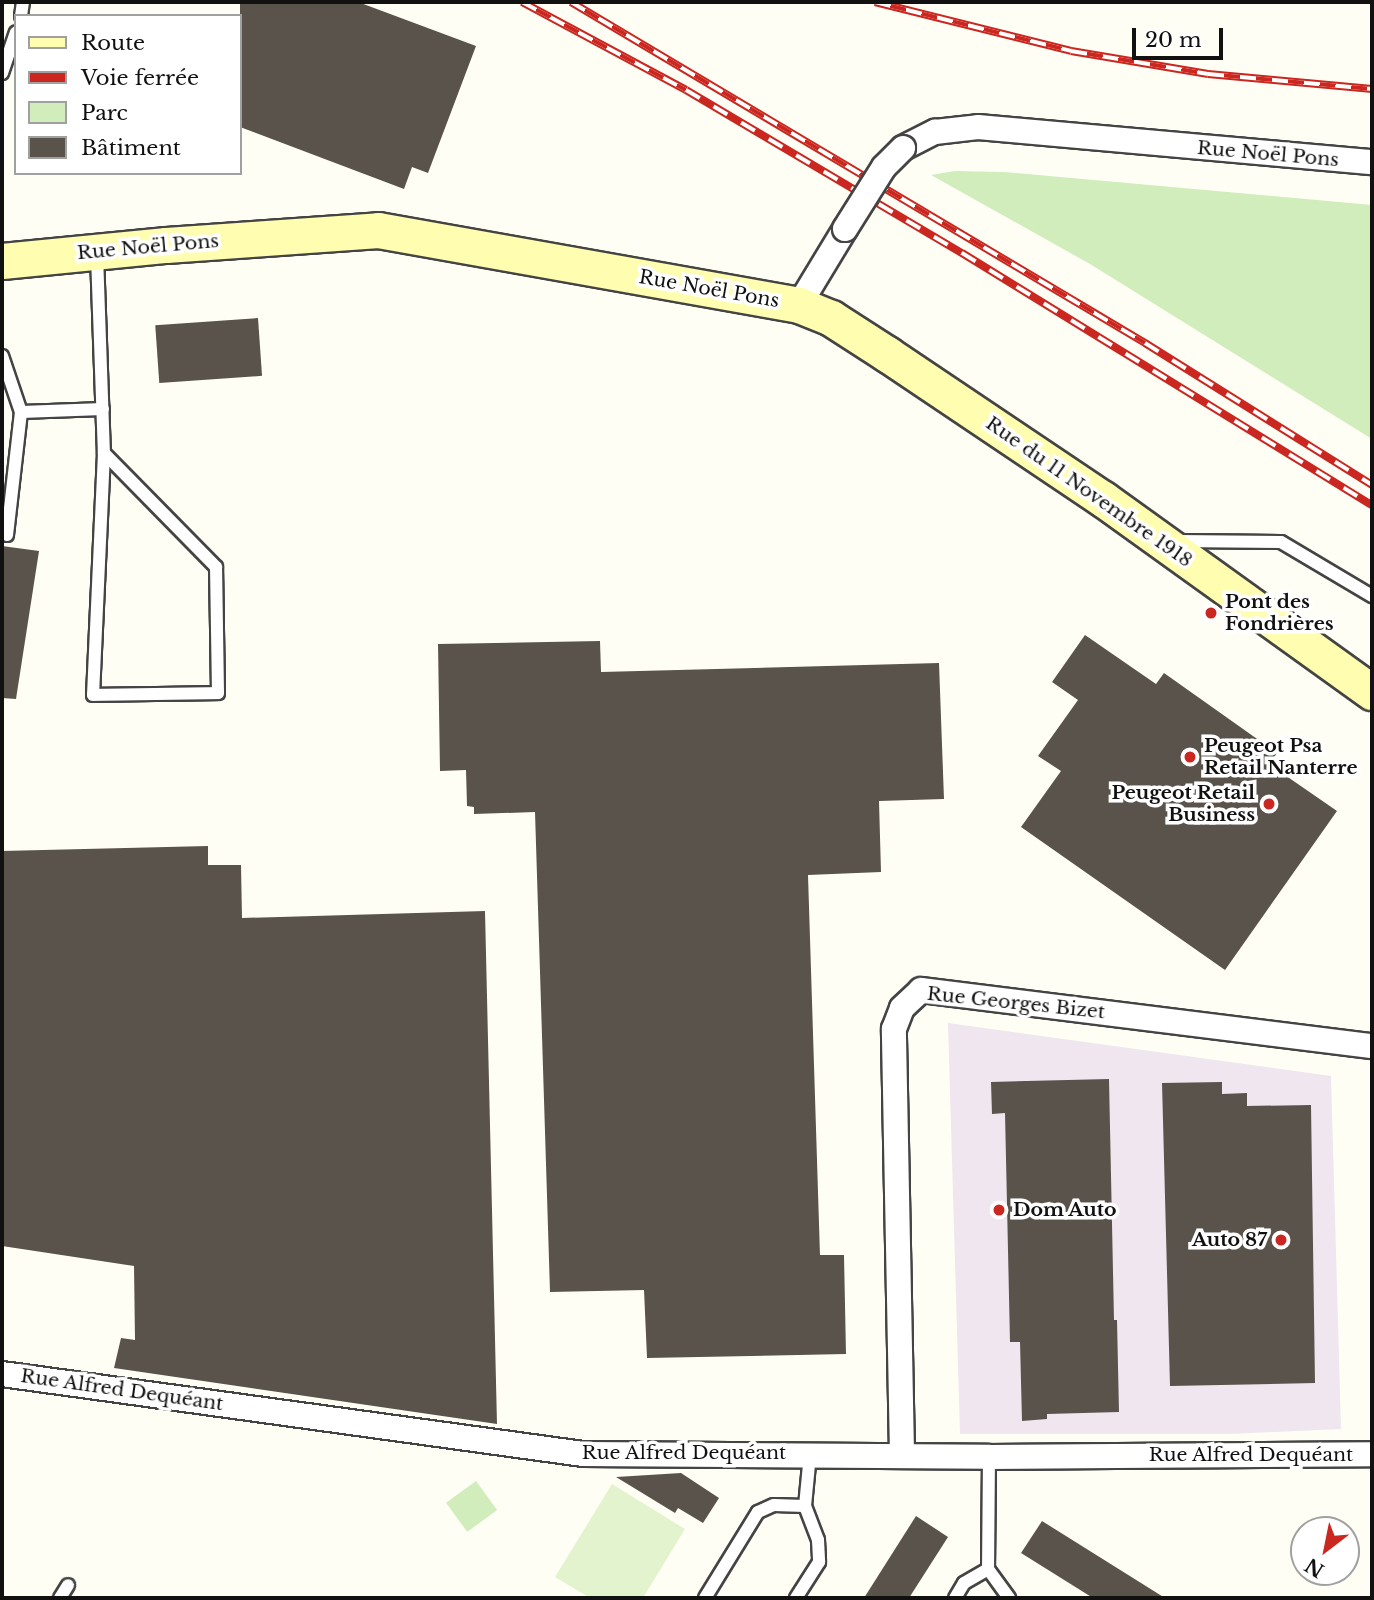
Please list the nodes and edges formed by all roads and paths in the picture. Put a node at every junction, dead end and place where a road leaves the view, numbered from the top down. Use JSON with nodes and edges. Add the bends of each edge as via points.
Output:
{"nodes":[{"id":1,"x":14,"y":38,"type":"edge"},
{"id":2,"x":2,"y":73,"type":"edge"},
{"id":3,"x":1372,"y":162,"type":"edge"},
{"id":4,"x":97,"y":251,"type":"junction"},
{"id":5,"x":2,"y":261,"type":"edge"},
{"id":6,"x":799,"y":305,"type":"junction"},
{"id":7,"x":2,"y":356,"type":"edge"},
{"id":8,"x":103,"y":409,"type":"junction"},
{"id":9,"x":21,"y":412,"type":"junction"},
{"id":10,"x":104,"y":453,"type":"junction"},
{"id":11,"x":7,"y":535,"type":"dead end"},
{"id":12,"x":1162,"y":540,"type":"junction"},
{"id":13,"x":1372,"y":596,"type":"edge"},
{"id":14,"x":1372,"y":692,"type":"edge"},
{"id":15,"x":1372,"y":1046,"type":"edge"},
{"id":16,"x":2,"y":1374,"type":"edge"},
{"id":17,"x":810,"y":1454,"type":"junction"},
{"id":18,"x":902,"y":1454,"type":"junction"},
{"id":19,"x":1372,"y":1454,"type":"edge"},
{"id":20,"x":989,"y":1457,"type":"junction"},
{"id":21,"x":805,"y":1506,"type":"junction"},
{"id":22,"x":988,"y":1569,"type":"junction"},
{"id":23,"x":68,"y":1585,"type":"dead end"},
{"id":24,"x":60,"y":1598,"type":"edge"},
{"id":25,"x":705,"y":1598,"type":"edge"},
{"id":26,"x":796,"y":1598,"type":"edge"},
{"id":27,"x":955,"y":1598,"type":"edge"},
{"id":28,"x":1009,"y":1598,"type":"edge"}],
"edges":[{"from":1,"to":2,"type":"lane"},
{"from":3,"to":6,"type":"street","name":"Rue Noël Pons","bridge":true,"via":[[978,127],[935,132],[903,148],[884,166]]},
{"from":4,"to":5,"type":"street","name":"Rue Noël Pons"},
{"from":4,"to":6,"type":"street","name":"Rue Noël Pons","via":[[378,230]]},
{"from":4,"to":8,"type":"lane"},
{"from":6,"to":12,"type":"street","name":"Rue du 11 Novembre 1918","via":[[831,318],[887,354]]},
{"from":7,"to":9,"type":"lane"},
{"from":8,"to":9,"type":"lane"},
{"from":8,"to":10,"type":"lane"},
{"from":9,"to":11,"type":"lane"},
{"from":10,"to":10,"type":"lane","via":[[93,695],[218,692],[216,567]]},
{"from":12,"to":13,"type":"lane","via":[[1281,542]]},
{"from":12,"to":14,"type":"street","name":"Rue du 11 Novembre 1918"},
{"from":15,"to":18,"type":"street","name":"Rue Georges Bizet","via":[[921,990],[902,1008],[894,1029]]},
{"from":16,"to":17,"type":"street","name":"Rue Alfred Dequéant","via":[[583,1454]]},
{"from":17,"to":18,"type":"street","name":"Rue Alfred Dequéant"},
{"from":17,"to":21,"type":"lane"},
{"from":18,"to":20,"type":"street","name":"Rue Alfred Dequéant"},
{"from":19,"to":20,"type":"street","name":"Rue Alfred Dequéant"},
{"from":20,"to":22,"type":"lane"},
{"from":21,"to":25,"type":"lane","via":[[774,1505],[758,1512]]},
{"from":21,"to":26,"type":"lane","via":[[818,1540],[819,1562]]},
{"from":22,"to":27,"type":"lane","via":[[964,1583]]},
{"from":22,"to":28,"type":"lane"},
{"from":23,"to":24,"type":"lane"}]}
